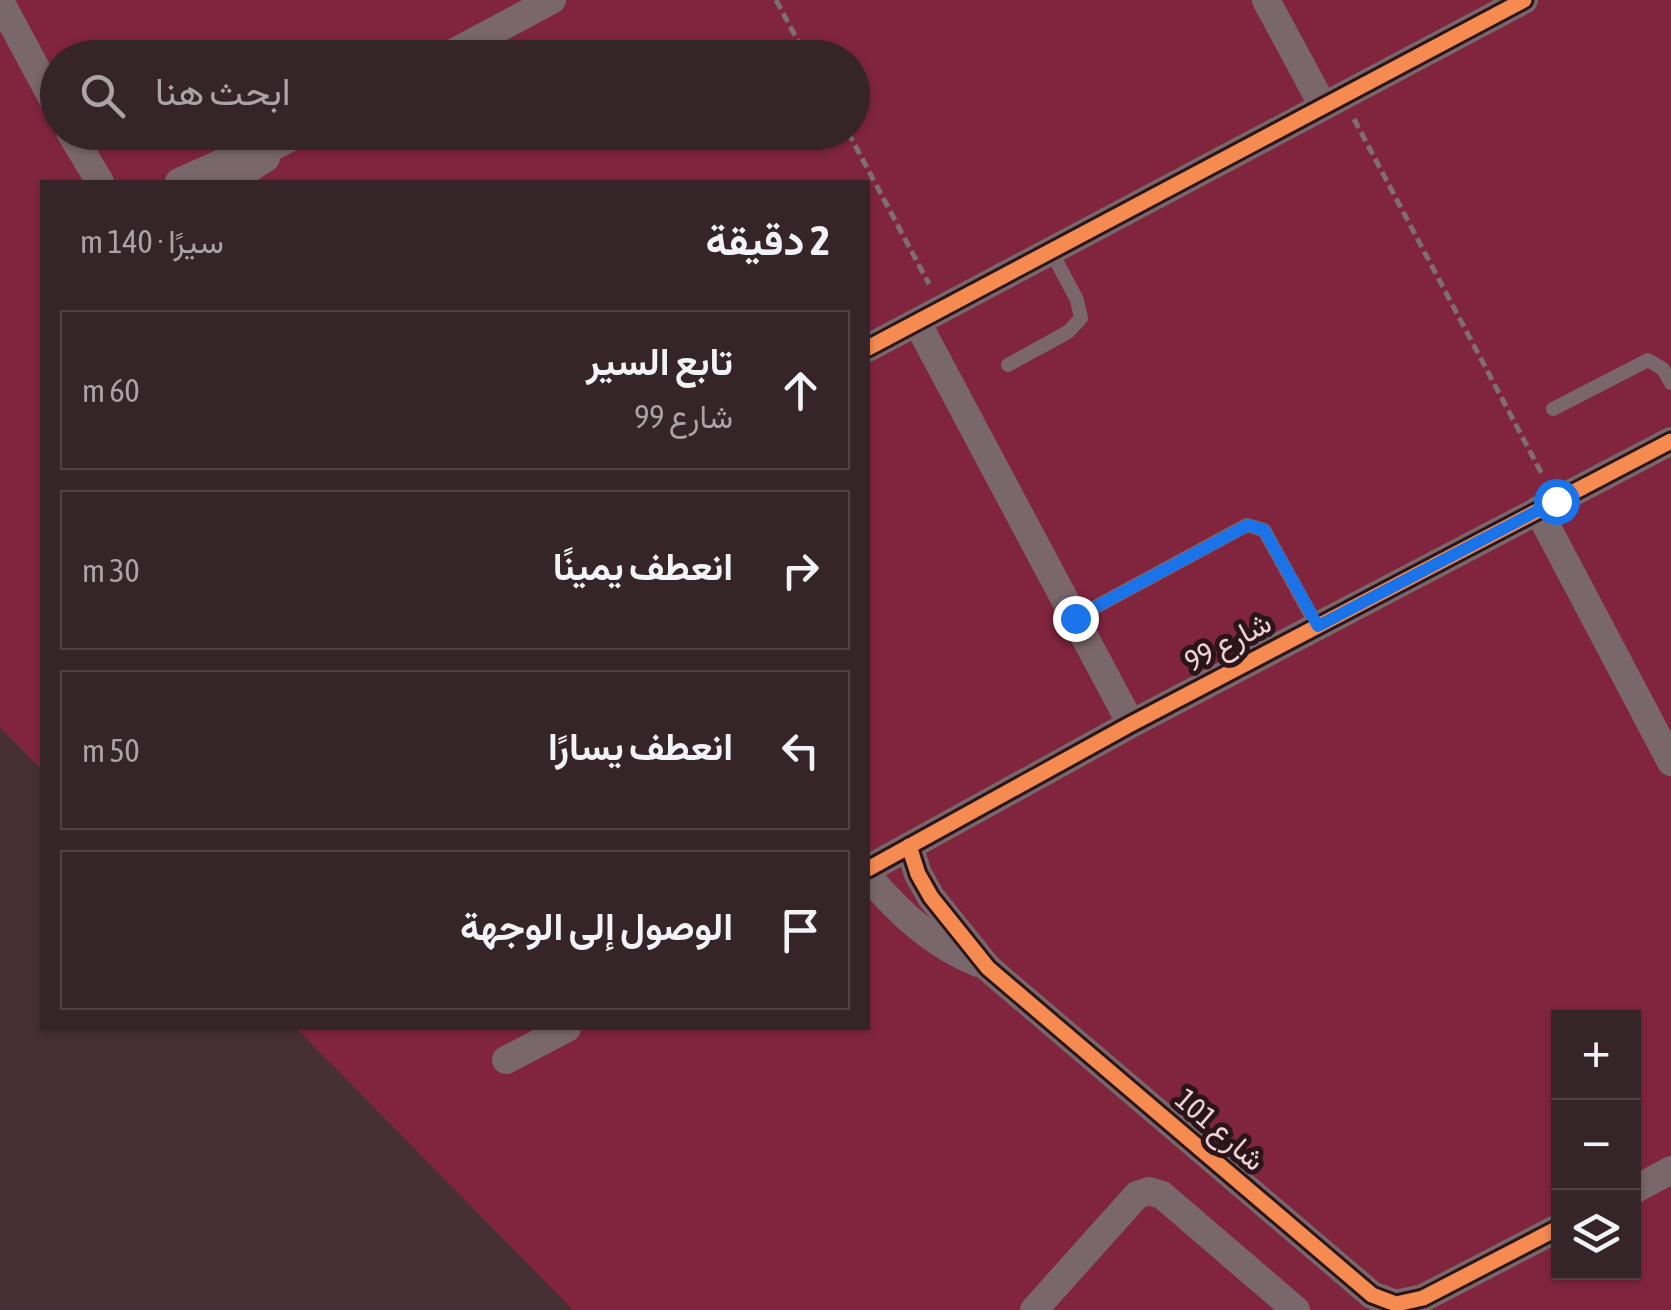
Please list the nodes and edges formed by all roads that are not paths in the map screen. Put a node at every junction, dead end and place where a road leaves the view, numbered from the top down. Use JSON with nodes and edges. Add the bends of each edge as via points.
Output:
{"nodes":[{"id":1,"x":552,"y":0,"type":"edge"},
{"id":2,"x":1266,"y":0,"type":"edge"},
{"id":3,"x":1524,"y":0,"type":"edge"},
{"id":4,"x":0,"y":1,"type":"edge"},
{"id":5,"x":477,"y":40,"type":"edge"},
{"id":6,"x":40,"y":75,"type":"edge"},
{"id":7,"x":1332,"y":101,"type":"junction"},
{"id":8,"x":81,"y":150,"type":"edge"},
{"id":9,"x":251,"y":150,"type":"edge"},
{"id":10,"x":276,"y":150,"type":"edge"},
{"id":11,"x":99,"y":180,"type":"edge"},
{"id":12,"x":183,"y":180,"type":"edge"},
{"id":13,"x":231,"y":180,"type":"edge"},
{"id":14,"x":1051,"y":250,"type":"junction"},
{"id":15,"x":917,"y":322,"type":"junction"},
{"id":16,"x":870,"y":347,"type":"edge"},
{"id":17,"x":1008,"y":365,"type":"dead end"},
{"id":18,"x":1671,"y":384,"type":"edge"},
{"id":19,"x":1553,"y":409,"type":"dead end"},
{"id":20,"x":1671,"y":441,"type":"edge"},
{"id":21,"x":1547,"y":506,"type":"junction"},
{"id":22,"x":1075,"y":618,"type":"junction"},
{"id":23,"x":1318,"y":626,"type":"junction"},
{"id":24,"x":1131,"y":724,"type":"junction"},
{"id":25,"x":1671,"y":762,"type":"edge"},
{"id":26,"x":909,"y":846,"type":"junction"},
{"id":27,"x":870,"y":871,"type":"edge"},
{"id":28,"x":870,"y":874,"type":"edge"},
{"id":29,"x":988,"y":968,"type":"junction"},
{"id":30,"x":563,"y":1030,"type":"edge"},
{"id":31,"x":506,"y":1060,"type":"dead end"},
{"id":32,"x":1671,"y":1170,"type":"edge"},
{"id":33,"x":1641,"y":1186,"type":"edge"},
{"id":34,"x":1551,"y":1232,"type":"edge"},
{"id":35,"x":1426,"y":1304,"type":"edge"},
{"id":36,"x":1034,"y":1310,"type":"edge"},
{"id":37,"x":1296,"y":1310,"type":"edge"}],
"edges":[{"from":1,"to":5,"type":"street"},
{"from":2,"to":7,"type":"street"},
{"from":3,"to":7,"type":"street"},
{"from":4,"to":6,"type":"street"},
{"from":7,"to":14,"type":"street"},
{"from":8,"to":11,"type":"street"},
{"from":9,"to":12,"type":"street"},
{"from":10,"to":13,"type":"street"},
{"from":14,"to":15,"type":"street"},
{"from":14,"to":17,"type":"lane","via":[[1081,318]]},
{"from":15,"to":16,"type":"street"},
{"from":15,"to":22,"type":"street"},
{"from":18,"to":19,"type":"lane","via":[[1648,360]]},
{"from":20,"to":21,"type":"street","name":"شارع 99"},
{"from":21,"to":23,"type":"street","name":"شارع 99"},
{"from":21,"to":25,"type":"street"},
{"from":22,"to":23,"type":"lane","via":[[1256,525]]},
{"from":22,"to":24,"type":"street"},
{"from":23,"to":24,"type":"street","name":"شارع 99"},
{"from":24,"to":26,"type":"street","name":"شارع 99"},
{"from":26,"to":27,"type":"street","name":"شارع 99"},
{"from":26,"to":29,"type":"street","name":"شارع 101","via":[[931,897]]},
{"from":28,"to":29,"type":"street","name":"شارع 101","via":[[912,923]]},
{"from":29,"to":35,"type":"street","name":"شارع 101","via":[[1372,1295]]},
{"from":30,"to":31,"type":"street"},
{"from":32,"to":33,"type":"street"},
{"from":34,"to":35,"type":"street","name":"شارع 101"},
{"from":36,"to":37,"type":"street","via":[[1137,1195],[1149,1191],[1162,1195]]}]}
